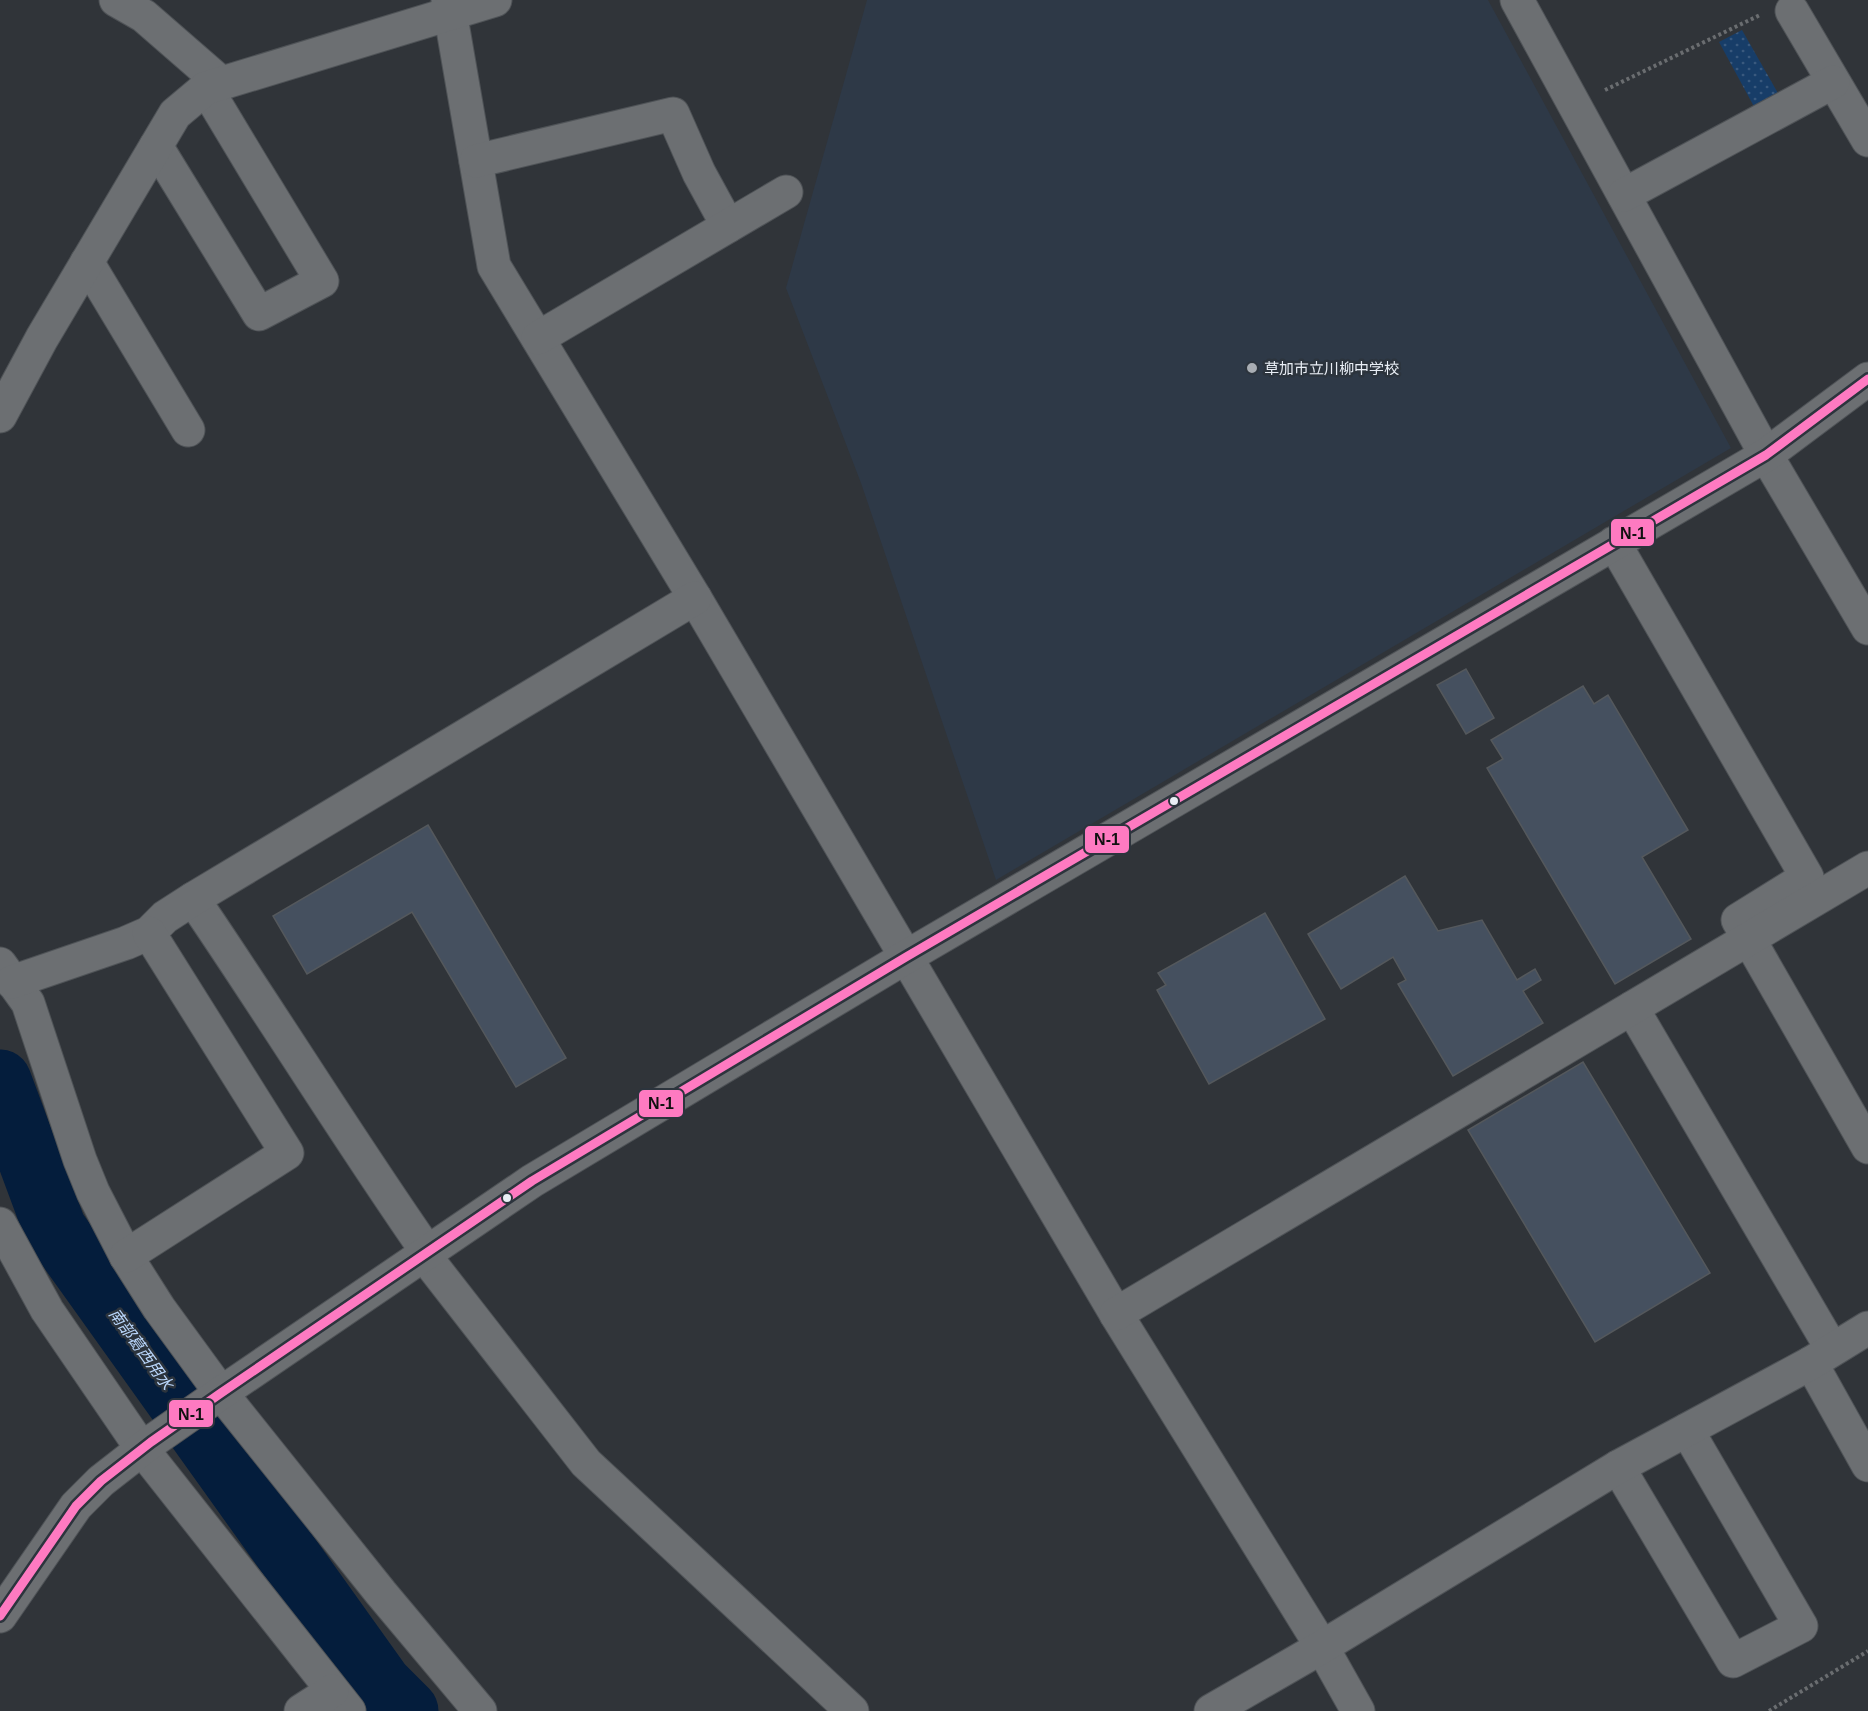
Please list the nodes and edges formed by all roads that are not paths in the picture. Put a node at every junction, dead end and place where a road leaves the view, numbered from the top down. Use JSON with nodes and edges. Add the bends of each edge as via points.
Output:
{"nodes":[{"id":1,"x":116,"y":0,"type":"edge"},
{"id":2,"x":495,"y":0,"type":"edge"},
{"id":3,"x":1517,"y":0,"type":"edge"},
{"id":4,"x":449,"y":7,"type":"edge"},
{"id":5,"x":1776,"y":13,"type":"road end"},
{"id":6,"x":1833,"y":82,"type":"junction"},
{"id":7,"x":214,"y":85,"type":"junction"},
{"id":8,"x":1868,"y":140,"type":"edge"},
{"id":9,"x":156,"y":146,"type":"junction"},
{"id":10,"x":476,"y":161,"type":"junction"},
{"id":11,"x":786,"y":192,"type":"dead end"},
{"id":12,"x":1624,"y":195,"type":"junction"},
{"id":13,"x":728,"y":226,"type":"junction"},
{"id":14,"x":87,"y":261,"type":"junction"},
{"id":15,"x":538,"y":338,"type":"junction"},
{"id":16,"x":1868,"y":379,"type":"edge"},
{"id":17,"x":0,"y":416,"type":"edge"},
{"id":18,"x":188,"y":430,"type":"dead end"},
{"id":19,"x":1766,"y":455,"type":"junction"},
{"id":20,"x":1614,"y":543,"type":"junction"},
{"id":21,"x":695,"y":598,"type":"junction"},
{"id":22,"x":1868,"y":628,"type":"edge"},
{"id":23,"x":1868,"y":868,"type":"edge"},
{"id":24,"x":193,"y":899,"type":"junction"},
{"id":25,"x":149,"y":933,"type":"junction"},
{"id":26,"x":1749,"y":939,"type":"junction"},
{"id":27,"x":906,"y":957,"type":"junction"},
{"id":28,"x":6,"y":973,"type":"edge"},
{"id":29,"x":1632,"y":1008,"type":"junction"},
{"id":30,"x":1868,"y":1147,"type":"edge"},
{"id":31,"x":0,"y":1224,"type":"edge"},
{"id":32,"x":426,"y":1254,"type":"junction"},
{"id":33,"x":126,"y":1256,"type":"junction"},
{"id":34,"x":1116,"y":1314,"type":"junction"},
{"id":35,"x":1868,"y":1328,"type":"edge"},
{"id":36,"x":1822,"y":1356,"type":"junction"},
{"id":37,"x":213,"y":1399,"type":"junction"},
{"id":38,"x":1687,"y":1430,"type":"junction"},
{"id":39,"x":146,"y":1445,"type":"junction"},
{"id":40,"x":1868,"y":1465,"type":"edge"},
{"id":41,"x":1618,"y":1467,"type":"junction"},
{"id":42,"x":0,"y":1616,"type":"edge"},
{"id":43,"x":1322,"y":1647,"type":"junction"},
{"id":44,"x":340,"y":1701,"type":"edge"},
{"id":45,"x":301,"y":1711,"type":"edge"},
{"id":46,"x":480,"y":1711,"type":"edge"},
{"id":47,"x":852,"y":1711,"type":"edge"},
{"id":48,"x":1211,"y":1711,"type":"edge"},
{"id":49,"x":1358,"y":1711,"type":"edge"}],
"edges":[{"from":1,"to":7,"type":"street","via":[[144,16]]},
{"from":2,"to":4,"type":"street"},
{"from":3,"to":12,"type":"street"},
{"from":4,"to":7,"type":"street"},
{"from":4,"to":10,"type":"street"},
{"from":5,"to":6,"type":"street"},
{"from":6,"to":8,"type":"street"},
{"from":6,"to":12,"type":"street"},
{"from":7,"to":9,"type":"street","via":[[175,114]]},
{"from":7,"to":9,"type":"street","via":[[322,281],[259,314]]},
{"from":9,"to":14,"type":"street"},
{"from":10,"to":13,"type":"street","via":[[673,114]]},
{"from":10,"to":15,"type":"street","via":[[494,266]]},
{"from":11,"to":13,"type":"street"},
{"from":12,"to":19,"type":"street"},
{"from":13,"to":15,"type":"street"},
{"from":14,"to":17,"type":"street"},
{"from":14,"to":18,"type":"street"},
{"from":15,"to":21,"type":"street"},
{"from":16,"to":19,"type":"street"},
{"from":19,"to":20,"type":"street"},
{"from":19,"to":22,"type":"street"},
{"from":20,"to":26,"type":"street","via":[[1807,877],[1738,920]]},
{"from":20,"to":27,"type":"street"},
{"from":21,"to":24,"type":"street"},
{"from":21,"to":27,"type":"street"},
{"from":23,"to":26,"type":"street"},
{"from":24,"to":25,"type":"street"},
{"from":24,"to":32,"type":"street"},
{"from":25,"to":28,"type":"street","via":[[126,944]]},
{"from":25,"to":33,"type":"street","via":[[287,1153]]},
{"from":26,"to":29,"type":"street"},
{"from":26,"to":30,"type":"street"},
{"from":27,"to":32,"type":"street","via":[[532,1181]]},
{"from":27,"to":34,"type":"street"},
{"from":28,"to":33,"type":"street","via":[[28,1003],[80,1160]]},
{"from":29,"to":34,"type":"street"},
{"from":29,"to":36,"type":"street"},
{"from":31,"to":39,"type":"street","via":[[47,1310]]},
{"from":32,"to":37,"type":"street"},
{"from":32,"to":47,"type":"street","via":[[586,1463]]},
{"from":33,"to":37,"type":"street"},
{"from":34,"to":43,"type":"street"},
{"from":35,"to":36,"type":"street"},
{"from":36,"to":38,"type":"street"},
{"from":36,"to":40,"type":"street"},
{"from":37,"to":39,"type":"street"},
{"from":37,"to":46,"type":"street"},
{"from":38,"to":41,"type":"street"},
{"from":38,"to":41,"type":"street","via":[[1801,1626],[1734,1662]]},
{"from":39,"to":42,"type":"street","via":[[75,1506]]},
{"from":39,"to":44,"type":"street"},
{"from":41,"to":43,"type":"street"},
{"from":43,"to":48,"type":"street"},
{"from":43,"to":49,"type":"street"},
{"from":44,"to":45,"type":"street"}]}
